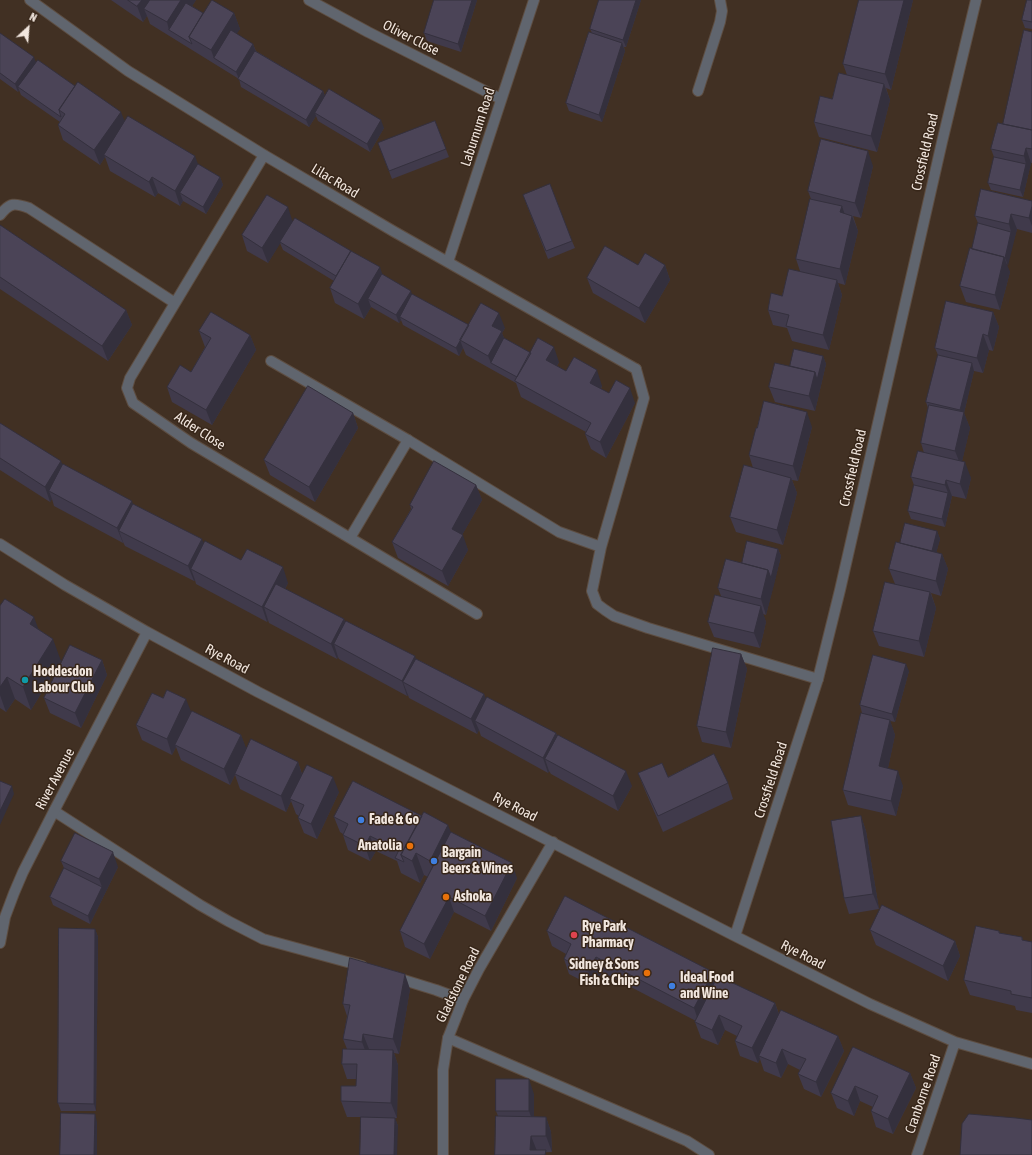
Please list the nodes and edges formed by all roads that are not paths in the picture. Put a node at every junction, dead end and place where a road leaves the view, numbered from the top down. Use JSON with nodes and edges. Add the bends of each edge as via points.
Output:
{"nodes":[{"id":1,"x":30,"y":0,"type":"edge"},
{"id":2,"x":309,"y":0,"type":"edge"},
{"id":3,"x":534,"y":0,"type":"edge"},
{"id":4,"x":720,"y":0,"type":"edge"},
{"id":5,"x":976,"y":0,"type":"edge"},
{"id":6,"x":698,"y":91,"type":"dead end"},
{"id":7,"x":501,"y":99,"type":"junction"},
{"id":8,"x":264,"y":155,"type":"junction"},
{"id":9,"x":0,"y":215,"type":"edge"},
{"id":10,"x":448,"y":262,"type":"junction"},
{"id":11,"x":175,"y":303,"type":"junction"},
{"id":12,"x":271,"y":360,"type":"dead end"},
{"id":13,"x":408,"y":440,"type":"junction"},
{"id":14,"x":350,"y":538,"type":"junction"},
{"id":15,"x":0,"y":544,"type":"edge"},
{"id":16,"x":601,"y":547,"type":"junction"},
{"id":17,"x":477,"y":614,"type":"dead end"},
{"id":18,"x":148,"y":632,"type":"junction"},
{"id":19,"x":818,"y":679,"type":"junction"},
{"id":20,"x":54,"y":811,"type":"junction"},
{"id":21,"x":553,"y":842,"type":"junction"},
{"id":22,"x":735,"y":936,"type":"junction"},
{"id":23,"x":0,"y":943,"type":"edge"},
{"id":24,"x":370,"y":969,"type":"edge"},
{"id":25,"x":384,"y":974,"type":"edge"},
{"id":26,"x":463,"y":1000,"type":"junction"},
{"id":27,"x":448,"y":1038,"type":"junction"},
{"id":28,"x":955,"y":1042,"type":"junction"},
{"id":29,"x":1032,"y":1064,"type":"edge"},
{"id":30,"x":443,"y":1155,"type":"edge"},
{"id":31,"x":709,"y":1155,"type":"edge"},
{"id":32,"x":917,"y":1155,"type":"edge"}],
"edges":[{"from":1,"to":8,"type":"street","name":"Lilac Road","via":[[128,71]]},
{"from":2,"to":7,"type":"street","name":"Oliver Close"},
{"from":3,"to":7,"type":"street","name":"Laburnum Road"},
{"from":4,"to":6,"type":"street","via":[[720,22]]},
{"from":5,"to":19,"type":"street","name":"Crossfield Road"},
{"from":7,"to":10,"type":"street","name":"Laburnum Road"},
{"from":8,"to":10,"type":"street","name":"Lilac Road"},
{"from":8,"to":11,"type":"street","name":"Alder Close"},
{"from":9,"to":11,"type":"street","via":[[10,204],[29,208]]},
{"from":10,"to":16,"type":"street","name":"Lilac Road","via":[[636,369],[644,398]]},
{"from":11,"to":14,"type":"street","name":"Alder Close","via":[[130,378],[127,388],[133,403],[191,443]]},
{"from":12,"to":13,"type":"street"},
{"from":13,"to":14,"type":"street"},
{"from":13,"to":16,"type":"street","via":[[559,532]]},
{"from":14,"to":17,"type":"street","name":"Alder Close"},
{"from":15,"to":18,"type":"street","name":"Rye Road","via":[[65,585]]},
{"from":16,"to":19,"type":"street","via":[[592,590],[597,604],[614,616]]},
{"from":18,"to":20,"type":"street","name":"River Avenue"},
{"from":18,"to":21,"type":"street","name":"Rye Road","via":[[258,692]]},
{"from":19,"to":22,"type":"street","name":"Crossfield Road"},
{"from":20,"to":23,"type":"street","name":"River Avenue","via":[[14,892],[5,917]]},
{"from":20,"to":24,"type":"street","via":[[200,905],[263,939]]},
{"from":21,"to":22,"type":"street","name":"Rye Road"},
{"from":21,"to":26,"type":"street","name":"Gladstone Road"},
{"from":22,"to":28,"type":"street","name":"Rye Road"},
{"from":25,"to":26,"type":"street"},
{"from":26,"to":27,"type":"street","name":"Gladstone Road"},
{"from":27,"to":30,"type":"street","name":"Gladstone Road","via":[[443,1070]]},
{"from":27,"to":31,"type":"street","via":[[687,1141]]},
{"from":28,"to":29,"type":"street","name":"Rye Road"},
{"from":28,"to":32,"type":"street","name":"Cranborne Road"}]}
